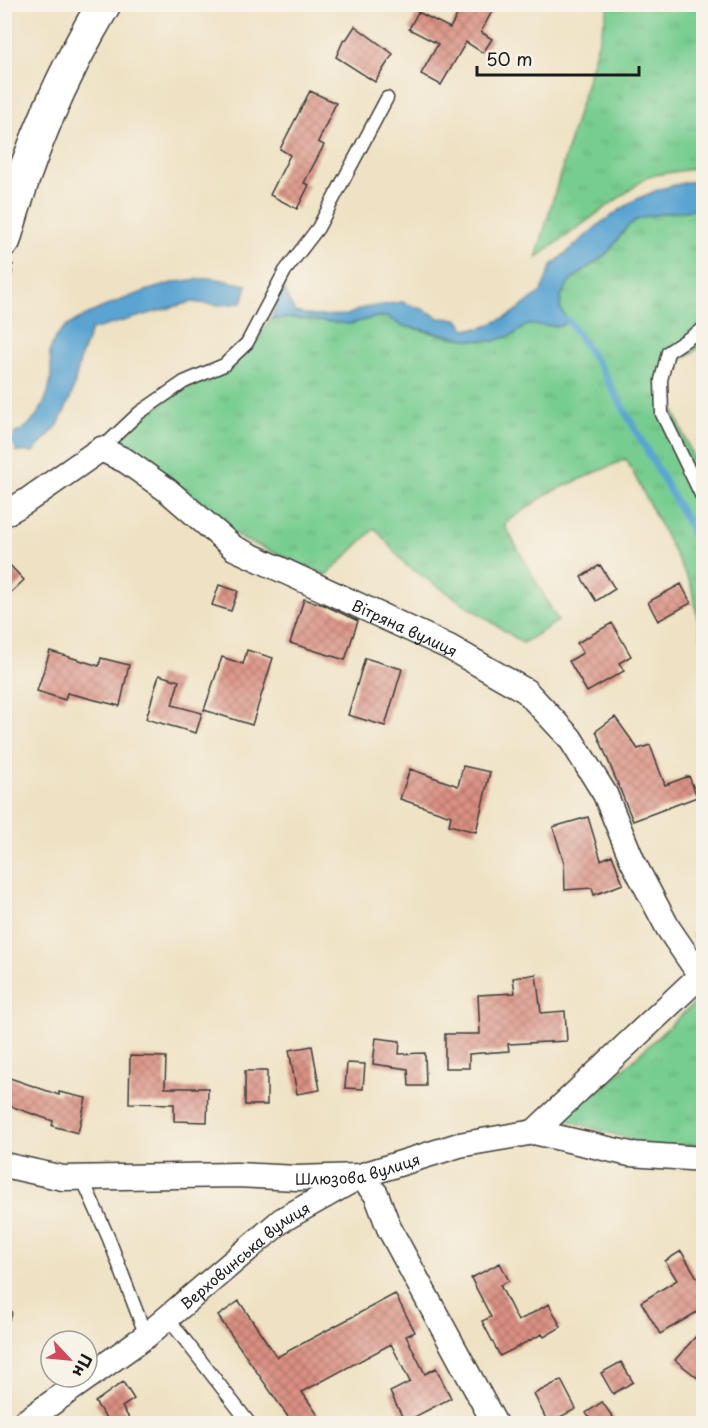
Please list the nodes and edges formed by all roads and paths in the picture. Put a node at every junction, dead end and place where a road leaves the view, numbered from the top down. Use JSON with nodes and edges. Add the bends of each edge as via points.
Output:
{"nodes":[{"id":1,"x":104,"y":4,"type":"edge"},
{"id":2,"x":387,"y":98,"type":"dead end"},
{"id":3,"x":4,"y":240,"type":"edge"},
{"id":4,"x":704,"y":328,"type":"edge"},
{"id":5,"x":100,"y":449,"type":"junction"},
{"id":6,"x":704,"y":501,"type":"edge"},
{"id":7,"x":4,"y":514,"type":"edge"},
{"id":8,"x":702,"y":973,"type":"edge"},
{"id":9,"x":534,"y":1132,"type":"junction"},
{"id":10,"x":704,"y":1160,"type":"edge"},
{"id":11,"x":4,"y":1165,"type":"edge"},
{"id":12,"x":360,"y":1176,"type":"junction"},
{"id":13,"x":82,"y":1178,"type":"junction"},
{"id":14,"x":167,"y":1317,"type":"junction"},
{"id":15,"x":146,"y":1336,"type":"junction"},
{"id":16,"x":22,"y":1424,"type":"edge"},
{"id":17,"x":250,"y":1424,"type":"edge"},
{"id":18,"x":495,"y":1424,"type":"edge"}],
"edges":[{"from":1,"to":3,"type":"main road","via":[[38,133]]},
{"from":2,"to":5,"type":"lane","via":[[318,228],[285,271],[247,343],[224,365],[184,382],[139,413]]},
{"from":4,"to":6,"type":"lane","via":[[668,352],[661,380],[662,414]]},
{"from":5,"to":7,"type":"street"},
{"from":5,"to":8,"type":"street","name":"Вітряна вулиця","via":[[126,461],[167,490],[234,548],[449,647],[525,691],[570,738],[605,794],[633,862],[668,928]]},
{"from":8,"to":9,"type":"street"},
{"from":9,"to":10,"type":"street","name":"Шлюзова вулиця","via":[[630,1154]]},
{"from":9,"to":12,"type":"street","name":"Шлюзова вулиця","via":[[459,1145]]},
{"from":11,"to":13,"type":"street","name":"Шлюзова вулиця","via":[[63,1178]]},
{"from":12,"to":13,"type":"street","name":"Шлюзова вулиця"},
{"from":12,"to":14,"type":"street","name":"Верховинська вулиця","via":[[282,1220]]},
{"from":12,"to":18,"type":"street","via":[[376,1194],[389,1227]]},
{"from":13,"to":15,"type":"lane"},
{"from":14,"to":15,"type":"street","name":"Верховинська вулиця"},
{"from":14,"to":17,"type":"lane"},
{"from":15,"to":16,"type":"street","name":"Верховинська вулиця"}]}
